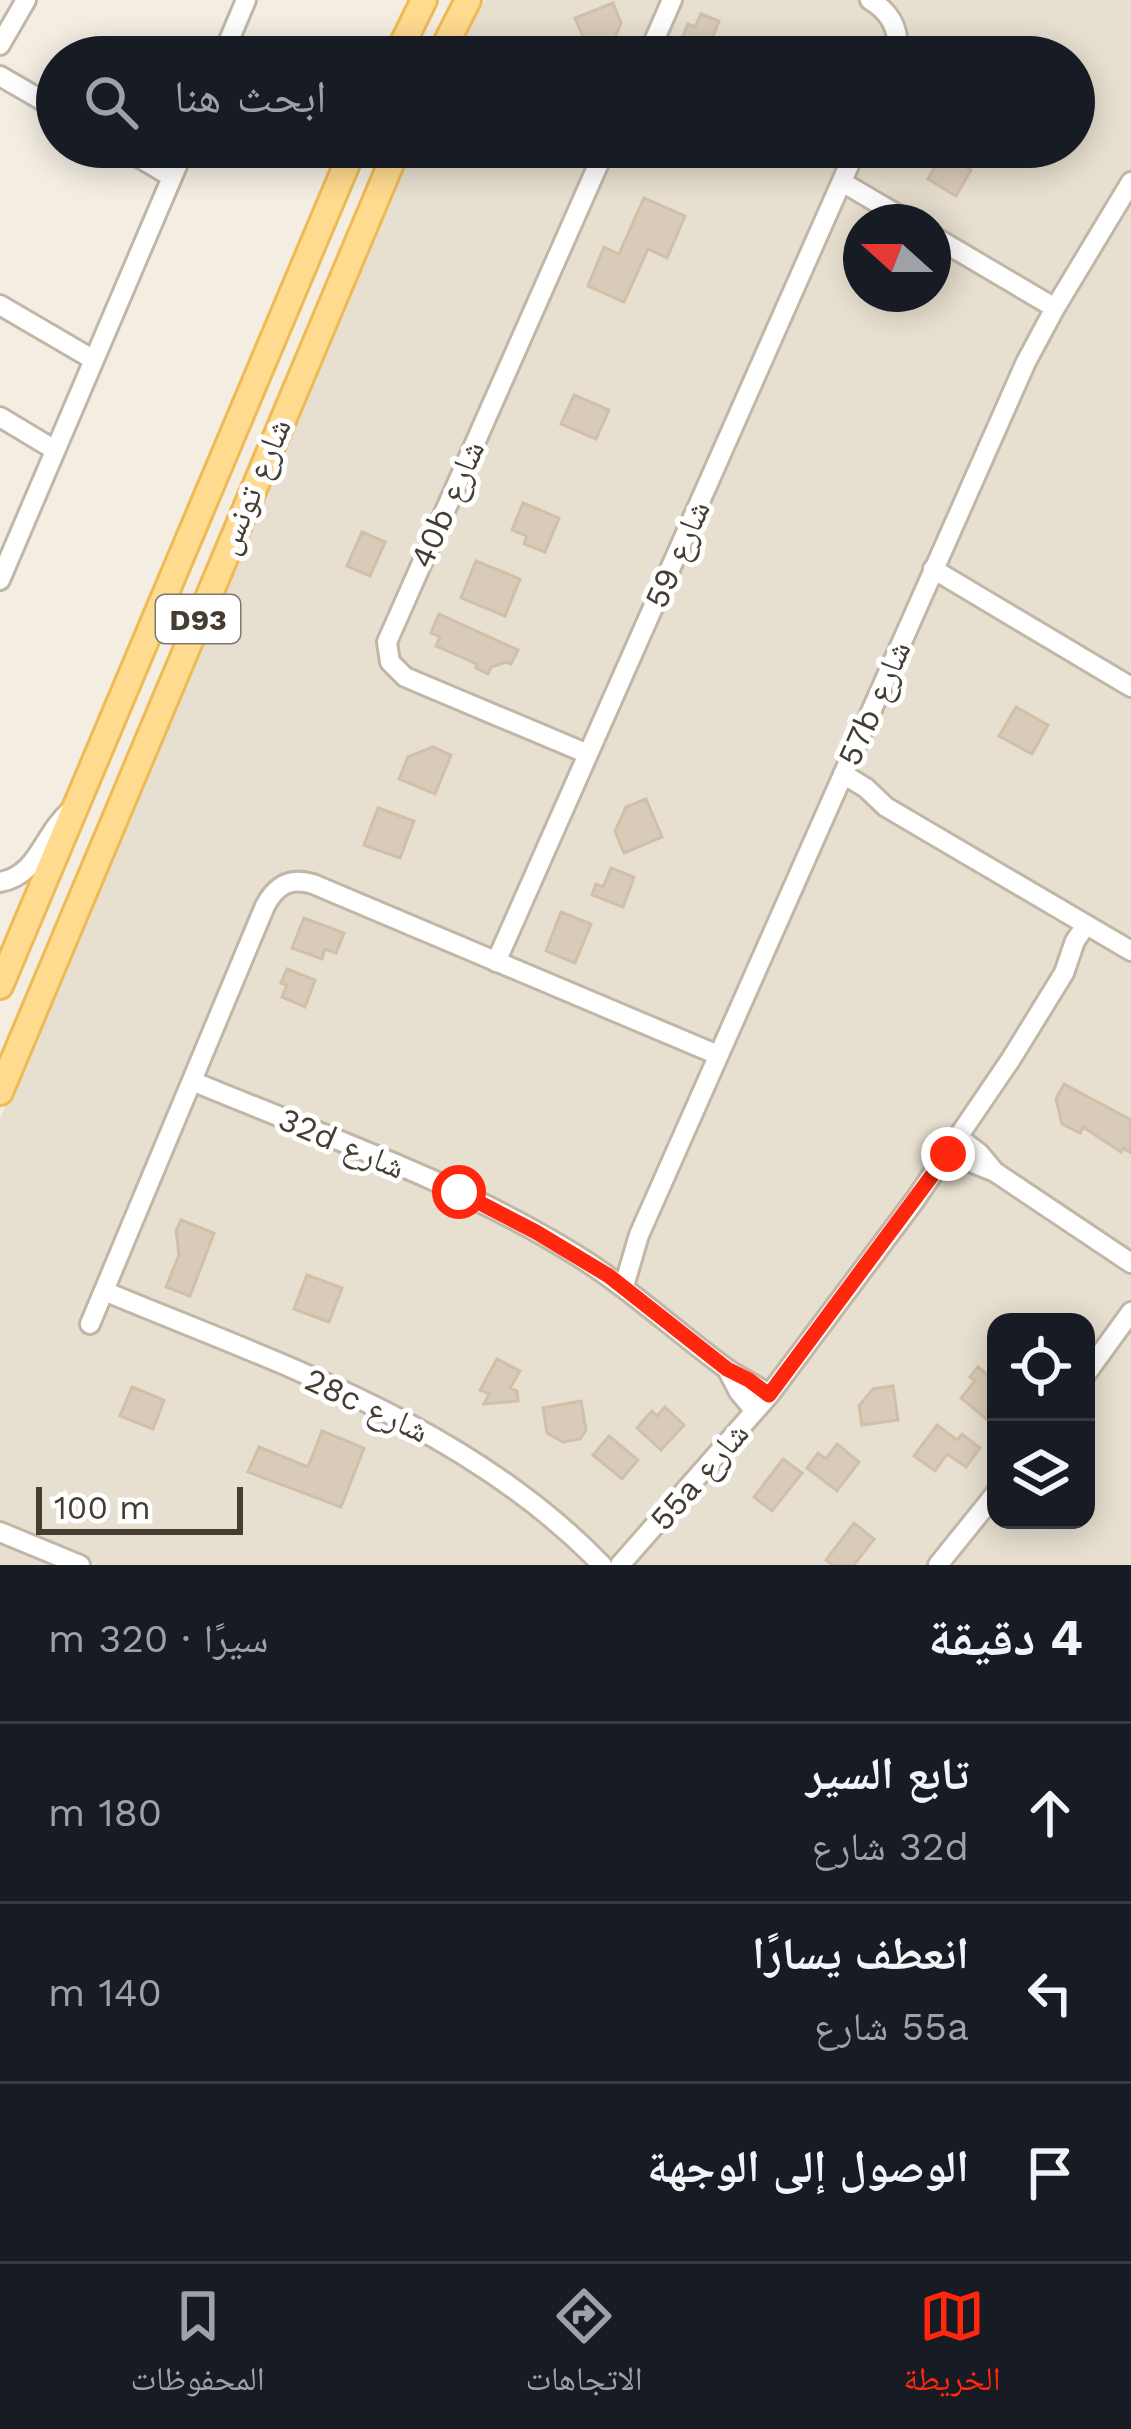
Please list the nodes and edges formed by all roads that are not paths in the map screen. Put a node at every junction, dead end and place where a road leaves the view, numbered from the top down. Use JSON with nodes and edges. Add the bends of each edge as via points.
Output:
{"nodes":[{"id":1,"x":26,"y":0,"type":"edge"},
{"id":2,"x":246,"y":0,"type":"edge"},
{"id":3,"x":424,"y":0,"type":"edge"},
{"id":4,"x":468,"y":0,"type":"edge"},
{"id":5,"x":672,"y":0,"type":"edge"},
{"id":6,"x":871,"y":0,"type":"edge"},
{"id":7,"x":231,"y":36,"type":"edge"},
{"id":8,"x":406,"y":36,"type":"edge"},
{"id":9,"x":450,"y":36,"type":"edge"},
{"id":10,"x":656,"y":36,"type":"edge"},
{"id":11,"x":898,"y":36,"type":"edge"},
{"id":12,"x":0,"y":45,"type":"edge"},
{"id":13,"x":0,"y":76,"type":"edge"},
{"id":14,"x":36,"y":97,"type":"edge"},
{"id":15,"x":157,"y":168,"type":"edge"},
{"id":16,"x":176,"y":168,"type":"edge"},
{"id":17,"x":345,"y":168,"type":"edge"},
{"id":18,"x":389,"y":168,"type":"edge"},
{"id":19,"x":597,"y":168,"type":"edge"},
{"id":20,"x":848,"y":168,"type":"edge"},
{"id":21,"x":172,"y":177,"type":"junction"},
{"id":22,"x":842,"y":182,"type":"junction"},
{"id":23,"x":1131,"y":182,"type":"edge"},
{"id":24,"x":879,"y":204,"type":"edge"},
{"id":25,"x":951,"y":247,"type":"edge"},
{"id":26,"x":0,"y":304,"type":"edge"},
{"id":27,"x":1055,"y":308,"type":"junction"},
{"id":28,"x":94,"y":361,"type":"junction"},
{"id":29,"x":0,"y":417,"type":"edge"},
{"id":30,"x":56,"y":450,"type":"junction"},
{"id":31,"x":9,"y":536,"type":"edge"},
{"id":32,"x":933,"y":569,"type":"junction"},
{"id":33,"x":0,"y":580,"type":"edge"},
{"id":34,"x":1131,"y":686,"type":"edge"},
{"id":35,"x":588,"y":754,"type":"junction"},
{"id":36,"x":839,"y":782,"type":"junction"},
{"id":37,"x":75,"y":807,"type":"junction"},
{"id":38,"x":0,"y":882,"type":"edge"},
{"id":39,"x":1092,"y":929,"type":"junction"},
{"id":40,"x":1131,"y":951,"type":"edge"},
{"id":41,"x":496,"y":962,"type":"junction"},
{"id":42,"x":0,"y":986,"type":"edge"},
{"id":43,"x":718,"y":1055,"type":"junction"},
{"id":44,"x":192,"y":1081,"type":"junction"},
{"id":45,"x":0,"y":1092,"type":"edge"},
{"id":46,"x":953,"y":1146,"type":"junction"},
{"id":47,"x":1131,"y":1263,"type":"edge"},
{"id":48,"x":616,"y":1281,"type":"junction"},
{"id":49,"x":104,"y":1291,"type":"junction"},
{"id":50,"x":1131,"y":1312,"type":"edge"},
{"id":51,"x":90,"y":1324,"type":"dead end"},
{"id":52,"x":1095,"y":1362,"type":"edge"},
{"id":53,"x":727,"y":1369,"type":"junction"},
{"id":54,"x":769,"y":1395,"type":"junction"},
{"id":55,"x":755,"y":1412,"type":"junction"},
{"id":56,"x":987,"y":1504,"type":"edge"},
{"id":57,"x":0,"y":1532,"type":"edge"},
{"id":58,"x":80,"y":1565,"type":"edge"},
{"id":59,"x":602,"y":1565,"type":"edge"},
{"id":60,"x":620,"y":1565,"type":"edge"},
{"id":61,"x":938,"y":1565,"type":"edge"}],
"edges":[{"from":1,"to":12,"type":"street"},
{"from":2,"to":7,"type":"street"},
{"from":3,"to":8,"type":"main road"},
{"from":4,"to":9,"type":"main road"},
{"from":5,"to":10,"type":"street"},
{"from":6,"to":11,"type":"street"},
{"from":13,"to":14,"type":"street"},
{"from":15,"to":21,"type":"street"},
{"from":16,"to":21,"type":"street"},
{"from":17,"to":37,"type":"main road","name":"شارع تونس","number":"D93"},
{"from":18,"to":45,"type":"main road","name":"شارع تونس","number":"D93"},
{"from":19,"to":35,"type":"street","name":"40b شارع","via":[[386,649],[405,677]]},
{"from":20,"to":22,"type":"street","name":"شارع 59"},
{"from":21,"to":28,"type":"street"},
{"from":22,"to":24,"type":"street"},
{"from":22,"to":35,"type":"street","name":"شارع 59"},
{"from":23,"to":27,"type":"street","name":"57b شارع"},
{"from":25,"to":27,"type":"street"},
{"from":26,"to":28,"type":"street"},
{"from":27,"to":32,"type":"street","name":"57b شارع"},
{"from":28,"to":30,"type":"street"},
{"from":29,"to":30,"type":"street"},
{"from":30,"to":31,"type":"street"},
{"from":31,"to":33,"type":"street"},
{"from":32,"to":34,"type":"street"},
{"from":32,"to":36,"type":"street","name":"57b شارع"},
{"from":35,"to":41,"type":"street","name":"شارع 59"},
{"from":36,"to":39,"type":"street"},
{"from":36,"to":43,"type":"street","name":"57b شارع"},
{"from":37,"to":38,"type":"street","via":[[26,871]]},
{"from":37,"to":42,"type":"main road","name":"شارع تونس","number":"D93"},
{"from":39,"to":40,"type":"street"},
{"from":39,"to":46,"type":"street","name":"55a شارع","via":[[1084,953]]},
{"from":41,"to":43,"type":"street"},
{"from":41,"to":44,"type":"street","via":[[292,880],[268,898]]},
{"from":43,"to":48,"type":"street","name":"57b شارع"},
{"from":44,"to":48,"type":"street","name":"32d شارع","via":[[459,1192]]},
{"from":44,"to":49,"type":"street"},
{"from":46,"to":47,"type":"street","via":[[979,1153],[995,1172]]},
{"from":46,"to":54,"type":"street","name":"55a شارع"},
{"from":48,"to":53,"type":"street","name":"32d شارع"},
{"from":49,"to":51,"type":"street"},
{"from":49,"to":59,"type":"street","name":"28c شارع","via":[[426,1431],[521,1493]]},
{"from":50,"to":52,"type":"street"},
{"from":53,"to":54,"type":"street","name":"32d شارع"},
{"from":53,"to":55,"type":"street","name":"32d شارع"},
{"from":54,"to":55,"type":"street","name":"55a شارع"},
{"from":55,"to":60,"type":"street","name":"55a شارع"},
{"from":56,"to":61,"type":"street"},
{"from":57,"to":58,"type":"street"}]}
